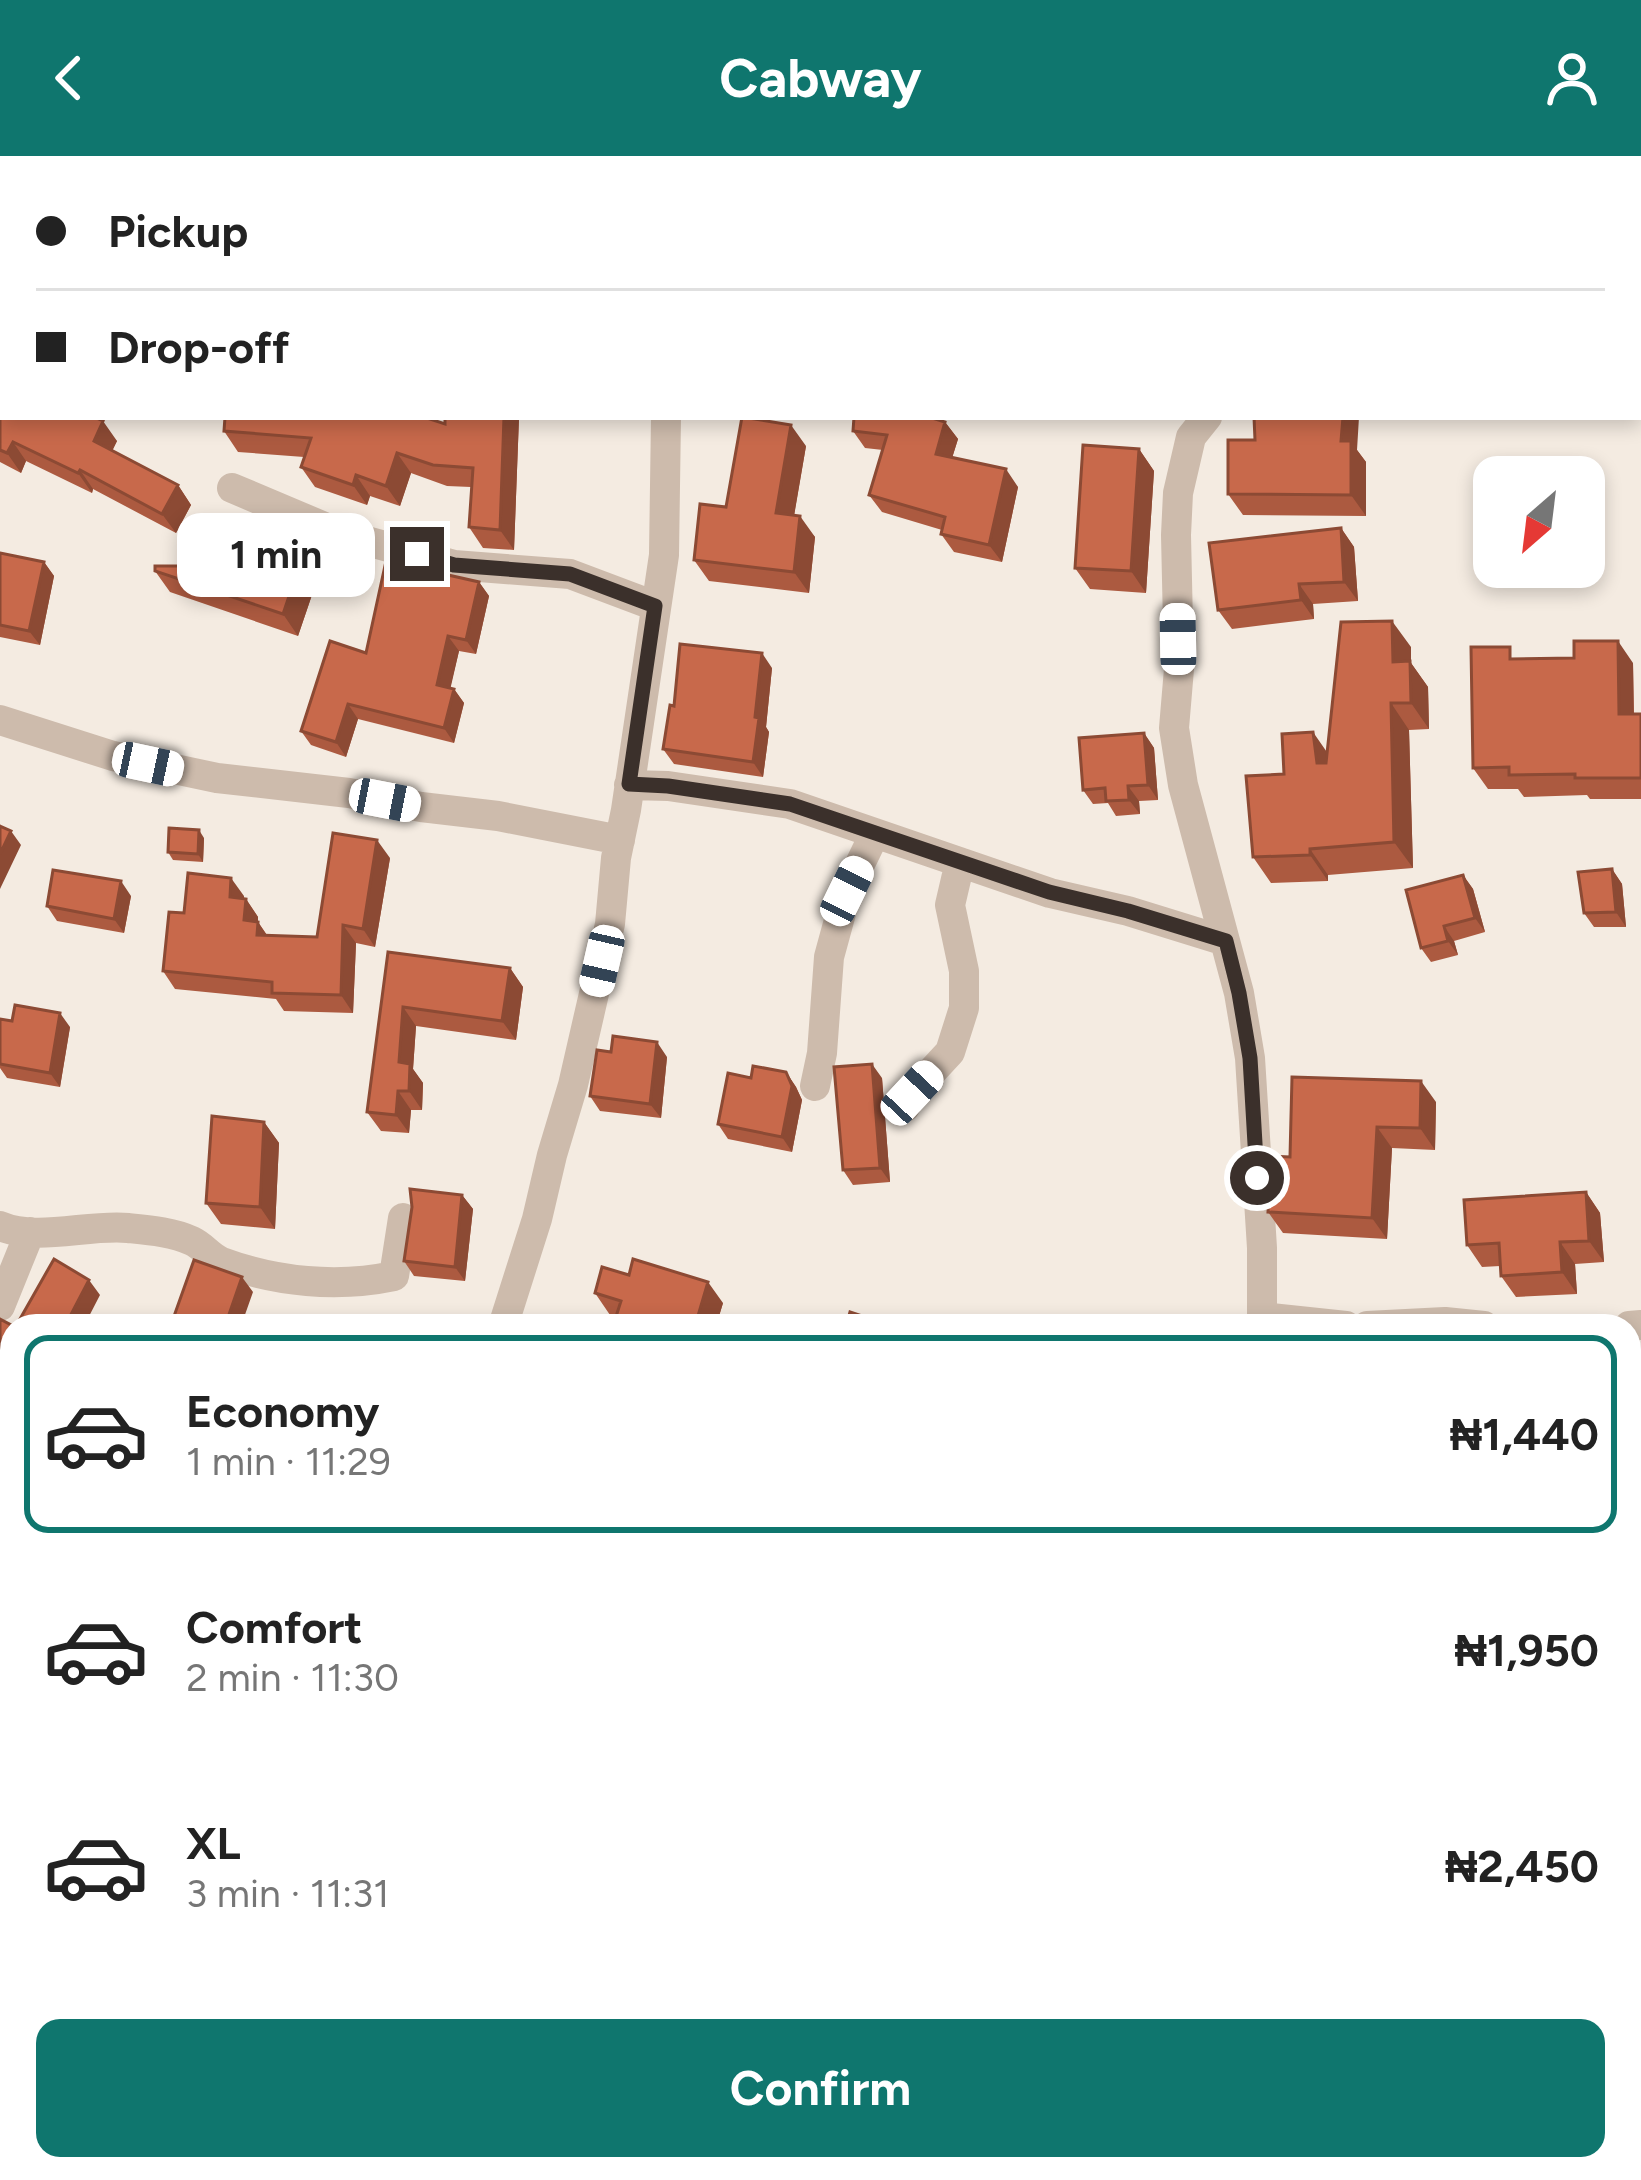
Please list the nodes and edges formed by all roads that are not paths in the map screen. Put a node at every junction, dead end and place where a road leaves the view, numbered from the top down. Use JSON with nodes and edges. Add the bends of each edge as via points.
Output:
{"nodes":[{"id":1,"x":666,"y":420,"type":"edge"},
{"id":2,"x":1205,"y":420,"type":"edge"},
{"id":3,"x":232,"y":488,"type":"dead end"},
{"id":4,"x":655,"y":606,"type":"junction"},
{"id":5,"x":0,"y":720,"type":"edge"},
{"id":6,"x":629,"y":784,"type":"junction"},
{"id":7,"x":875,"y":833,"type":"junction"},
{"id":8,"x":620,"y":840,"type":"junction"},
{"id":9,"x":960,"y":862,"type":"junction"},
{"id":10,"x":1226,"y":941,"type":"junction"},
{"id":11,"x":815,"y":1086,"type":"dead end"},
{"id":12,"x":905,"y":1107,"type":"dead end"},
{"id":13,"x":403,"y":1218,"type":"dead end"},
{"id":14,"x":15,"y":1229,"type":"edge"},
{"id":15,"x":0,"y":1311,"type":"edge"},
{"id":16,"x":507,"y":1314,"type":"edge"},
{"id":17,"x":1262,"y":1314,"type":"edge"}],
"edges":[{"from":1,"to":4,"type":"street"},
{"from":2,"to":10,"type":"street","via":[[1191,437],[1178,493],[1174,728]]},
{"from":3,"to":4,"type":"street","via":[[341,534],[454,565],[570,574]]},
{"from":4,"to":6,"type":"street"},
{"from":5,"to":8,"type":"street","via":[[217,778]]},
{"from":6,"to":7,"type":"street","via":[[790,804]]},
{"from":6,"to":8,"type":"street"},
{"from":7,"to":9,"type":"street"},
{"from":7,"to":11,"type":"street","via":[[847,891],[829,957]]},
{"from":8,"to":16,"type":"street","via":[[578,1064]]},
{"from":9,"to":10,"type":"street"},
{"from":9,"to":12,"type":"street","via":[[950,905],[964,1008],[950,1052]]},
{"from":10,"to":17,"type":"street","via":[[1250,1058]]},
{"from":13,"to":14,"type":"street","via":[[394,1276],[358,1282],[272,1276],[157,1231]]},
{"from":14,"to":15,"type":"street"}]}
